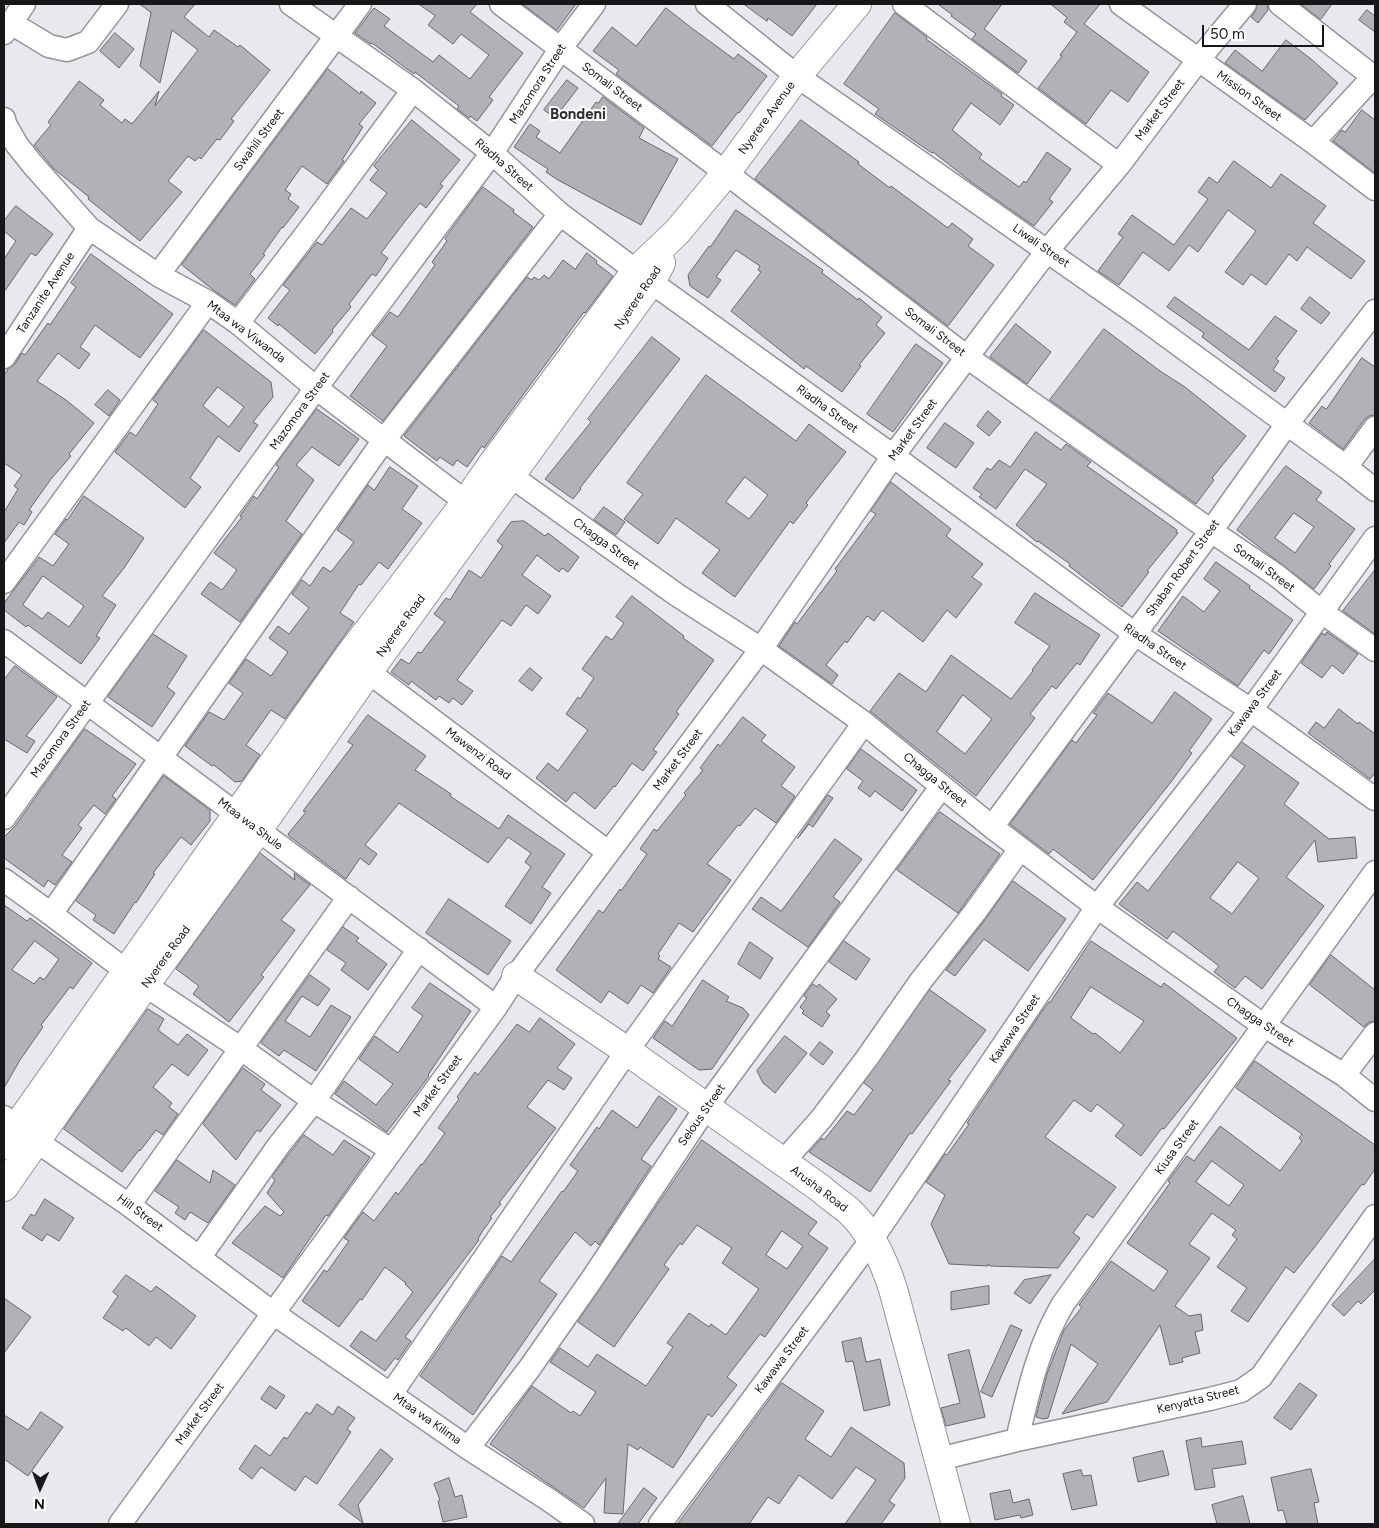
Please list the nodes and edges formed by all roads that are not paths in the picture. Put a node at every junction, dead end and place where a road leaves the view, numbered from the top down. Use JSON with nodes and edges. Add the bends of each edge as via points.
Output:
{"nodes":[{"id":1,"x":24,"y":4,"type":"edge"},
{"id":2,"x":117,"y":4,"type":"edge"},
{"id":3,"x":291,"y":4,"type":"edge"},
{"id":4,"x":360,"y":4,"type":"edge"},
{"id":5,"x":501,"y":4,"type":"edge"},
{"id":6,"x":594,"y":4,"type":"edge"},
{"id":7,"x":707,"y":4,"type":"edge"},
{"id":8,"x":857,"y":4,"type":"edge"},
{"id":9,"x":904,"y":4,"type":"edge"},
{"id":10,"x":1122,"y":4,"type":"edge"},
{"id":11,"x":1245,"y":4,"type":"edge"},
{"id":12,"x":1280,"y":4,"type":"edge"},
{"id":13,"x":7,"y":28,"type":"edge"},
{"id":14,"x":337,"y":36,"type":"junction"},
{"id":15,"x":561,"y":48,"type":"junction"},
{"id":16,"x":1199,"y":59,"type":"junction"},
{"id":17,"x":797,"y":76,"type":"junction"},
{"id":18,"x":1375,"y":76,"type":"edge"},
{"id":19,"x":413,"y":90,"type":"junction"},
{"id":20,"x":4,"y":119,"type":"edge"},
{"id":21,"x":1313,"y":142,"type":"junction"},
{"id":22,"x":492,"y":153,"type":"junction"},
{"id":23,"x":1119,"y":165,"type":"junction"},
{"id":24,"x":726,"y":173,"type":"junction"},
{"id":25,"x":1375,"y":190,"type":"edge"},
{"id":26,"x":560,"y":214,"type":"junction"},
{"id":27,"x":89,"y":228,"type":"junction"},
{"id":28,"x":677,"y":232,"type":"joint"},
{"id":29,"x":1047,"y":250,"type":"junction"},
{"id":30,"x":158,"y":275,"type":"junction"},
{"id":31,"x":644,"y":276,"type":"junction"},
{"id":32,"x":208,"y":302,"type":"junction"},
{"id":33,"x":1375,"y":311,"type":"edge"},
{"id":34,"x":238,"y":323,"type":"junction"},
{"id":35,"x":4,"y":357,"type":"edge"},
{"id":36,"x":967,"y":357,"type":"junction"},
{"id":37,"x":316,"y":388,"type":"junction"},
{"id":38,"x":1287,"y":424,"type":"junction"},
{"id":39,"x":1375,"y":428,"type":"edge"},
{"id":40,"x":384,"y":440,"type":"junction"},
{"id":41,"x":893,"y":456,"type":"junction"},
{"id":42,"x":1346,"y":467,"type":"junction"},
{"id":43,"x":501,"y":469,"type":"junction"},
{"id":44,"x":1375,"y":490,"type":"edge"},
{"id":45,"x":474,"y":508,"type":"junction"},
{"id":46,"x":1211,"y":531,"type":"junction"},
{"id":47,"x":1375,"y":538,"type":"edge"},
{"id":48,"x":4,"y":582,"type":"edge"},
{"id":49,"x":1322,"y":612,"type":"junction"},
{"id":50,"x":1135,"y":634,"type":"junction"},
{"id":51,"x":4,"y":640,"type":"edge"},
{"id":52,"x":762,"y":649,"type":"junction"},
{"id":53,"x":1375,"y":650,"type":"edge"},
{"id":54,"x":358,"y":664,"type":"junction"},
{"id":55,"x":88,"y":703,"type":"junction"},
{"id":56,"x":1251,"y":710,"type":"junction"},
{"id":57,"x":864,"y":722,"type":"junction"},
{"id":58,"x":160,"y":757,"type":"junction"},
{"id":59,"x":942,"y":786,"type":"junction"},
{"id":60,"x":1375,"y":799,"type":"edge"},
{"id":61,"x":237,"y":814,"type":"junction"},
{"id":62,"x":4,"y":818,"type":"edge"},
{"id":63,"x":992,"y":827,"type":"junction"},
{"id":64,"x":258,"y":830,"type":"junction"},
{"id":65,"x":1020,"y":849,"type":"junction"},
{"id":66,"x":608,"y":852,"type":"junction"},
{"id":67,"x":1375,"y":872,"type":"edge"},
{"id":68,"x":4,"y":880,"type":"edge"},
{"id":69,"x":349,"y":898,"type":"junction"},
{"id":70,"x":1097,"y":907,"type":"junction"},
{"id":71,"x":51,"y":914,"type":"junction"},
{"id":72,"x":419,"y":950,"type":"junction"},
{"id":73,"x":516,"y":976,"type":"junction"},
{"id":74,"x":136,"y":979,"type":"junction"},
{"id":75,"x":496,"y":1006,"type":"junction"},
{"id":76,"x":1263,"y":1025,"type":"junction"},
{"id":77,"x":1375,"y":1034,"type":"edge"},
{"id":78,"x":240,"y":1048,"type":"junction"},
{"id":79,"x":627,"y":1051,"type":"junction"},
{"id":80,"x":1344,"y":1075,"type":"junction"},
{"id":81,"x":1375,"y":1100,"type":"edge"},
{"id":82,"x":314,"y":1101,"type":"junction"},
{"id":83,"x":707,"y":1106,"type":"junction"},
{"id":84,"x":15,"y":1133,"type":"edge"},
{"id":85,"x":391,"y":1150,"type":"junction"},
{"id":86,"x":783,"y":1162,"type":"junction"},
{"id":87,"x":4,"y":1187,"type":"edge"},
{"id":88,"x":129,"y":1205,"type":"junction"},
{"id":89,"x":1375,"y":1216,"type":"edge"},
{"id":90,"x":872,"y":1239,"type":"junction"},
{"id":91,"x":199,"y":1258,"type":"junction"},
{"id":92,"x":273,"y":1313,"type":"junction"},
{"id":93,"x":391,"y":1394,"type":"junction"},
{"id":94,"x":1017,"y":1440,"type":"junction"},
{"id":95,"x":468,"y":1448,"type":"junction"},
{"id":96,"x":939,"y":1459,"type":"junction"},
{"id":97,"x":120,"y":1524,"type":"edge"},
{"id":98,"x":583,"y":1524,"type":"edge"},
{"id":99,"x":660,"y":1524,"type":"edge"},
{"id":100,"x":956,"y":1524,"type":"edge"}],
"edges":[{"from":1,"to":13,"type":"street"},
{"from":2,"to":13,"type":"street","via":[[88,42],[67,50]]},
{"from":3,"to":14,"type":"street","name":"Riadha Street"},
{"from":4,"to":14,"type":"street","name":"Swahili Street"},
{"from":5,"to":15,"type":"street","name":"Somali Street"},
{"from":6,"to":15,"type":"street","name":"Mazomora Street"},
{"from":7,"to":17,"type":"street","name":"Liwali Street"},
{"from":8,"to":17,"type":"main road","name":"Nyerere Avenue"},
{"from":9,"to":23,"type":"street"},
{"from":10,"to":16,"type":"street","name":"Mission Street"},
{"from":11,"to":16,"type":"street","name":"Market Street"},
{"from":12,"to":18,"type":"street"},
{"from":14,"to":19,"type":"street","name":"Riadha Street"},
{"from":14,"to":30,"type":"street","name":"Swahili Street"},
{"from":15,"to":22,"type":"street","name":"Mazomora Street"},
{"from":15,"to":24,"type":"street","name":"Somali Street"},
{"from":16,"to":21,"type":"street","name":"Mission Street"},
{"from":16,"to":23,"type":"street","name":"Market Street"},
{"from":17,"to":24,"type":"main road","name":"Nyerere Avenue"},
{"from":17,"to":29,"type":"street","name":"Liwali Street"},
{"from":18,"to":21,"type":"street"},
{"from":19,"to":22,"type":"street","name":"Riadha Street"},
{"from":19,"to":34,"type":"street"},
{"from":20,"to":27,"type":"street","name":"Mtaa wa Viwanda","via":[[22,152]]},
{"from":21,"to":25,"type":"street","name":"Mission Street"},
{"from":22,"to":26,"type":"street","name":"Riadha Street"},
{"from":22,"to":37,"type":"street","name":"Mazomora Street"},
{"from":23,"to":29,"type":"street","name":"Market Street"},
{"from":24,"to":28,"type":"main road","name":"Nyerere Avenue"},
{"from":24,"to":36,"type":"street","name":"Somali Street"},
{"from":26,"to":31,"type":"street","name":"Riadha Street"},
{"from":26,"to":40,"type":"street"},
{"from":27,"to":30,"type":"street","name":"Mtaa wa Viwanda"},
{"from":27,"to":35,"type":"street","name":"Tanzanite Avenue"},
{"from":28,"to":31,"type":"main road","name":"Nyerere Road"},
{"from":29,"to":36,"type":"street","name":"Market Street"},
{"from":29,"to":38,"type":"street","name":"Liwali Street"},
{"from":30,"to":32,"type":"street","name":"Mtaa wa Viwanda"},
{"from":31,"to":41,"type":"street","name":"Riadha Street"},
{"from":31,"to":43,"type":"main road","name":"Nyerere Road"},
{"from":32,"to":34,"type":"street","name":"Mtaa wa Viwanda"},
{"from":32,"to":48,"type":"street"},
{"from":33,"to":38,"type":"street","name":"Shaban Robert Street"},
{"from":34,"to":37,"type":"street","name":"Mtaa wa Viwanda"},
{"from":36,"to":41,"type":"street","name":"Market Street"},
{"from":36,"to":46,"type":"street","name":"Somali Street"},
{"from":37,"to":40,"type":"street","name":"Mtaa wa Viwanda"},
{"from":37,"to":55,"type":"street","name":"Mazomora Street"},
{"from":38,"to":42,"type":"street","name":"Liwali Street"},
{"from":38,"to":46,"type":"street","name":"Shaban Robert Street"},
{"from":39,"to":42,"type":"street"},
{"from":40,"to":45,"type":"street","name":"Mtaa wa Viwanda"},
{"from":40,"to":58,"type":"street"},
{"from":41,"to":50,"type":"street","name":"Riadha Street"},
{"from":41,"to":52,"type":"street","name":"Market Street"},
{"from":42,"to":44,"type":"street","name":"Liwali Street"},
{"from":43,"to":45,"type":"main road","name":"Nyerere Road"},
{"from":43,"to":52,"type":"street","name":"Chagga Street","via":[[677,595]]},
{"from":45,"to":54,"type":"main road","name":"Nyerere Road"},
{"from":46,"to":49,"type":"street","name":"Somali Street","via":[[1276,575]]},
{"from":46,"to":50,"type":"street","name":"Shaban Robert Street"},
{"from":47,"to":49,"type":"street","name":"Kawawa Street"},
{"from":49,"to":53,"type":"street","name":"Somali Street"},
{"from":49,"to":56,"type":"street","name":"Kawawa Street"},
{"from":50,"to":56,"type":"street","name":"Riadha Street"},
{"from":50,"to":63,"type":"street","name":"Shaban Robert Street"},
{"from":51,"to":55,"type":"street","name":"Mtaa wa Shule"},
{"from":52,"to":57,"type":"street","name":"Chagga Street"},
{"from":52,"to":66,"type":"street","name":"Market Street"},
{"from":54,"to":61,"type":"main road","name":"Nyerere Road"},
{"from":54,"to":64,"type":"main road","name":"Nyerere Road"},
{"from":54,"to":66,"type":"street","name":"Mawenzi Road"},
{"from":55,"to":58,"type":"street","name":"Mtaa wa Shule"},
{"from":55,"to":62,"type":"street","name":"Mazomora Street"},
{"from":56,"to":60,"type":"street","name":"Riadha Street"},
{"from":56,"to":70,"type":"street","name":"Kawawa Street"},
{"from":57,"to":59,"type":"street","name":"Chagga Street"},
{"from":57,"to":79,"type":"street"},
{"from":58,"to":61,"type":"street","name":"Mtaa wa Shule"},
{"from":58,"to":71,"type":"street"},
{"from":59,"to":63,"type":"street","name":"Chagga Street"},
{"from":59,"to":83,"type":"street","name":"Selous Street"},
{"from":61,"to":64,"type":"street","name":"Mtaa wa Shule"},
{"from":61,"to":74,"type":"main road","name":"Nyerere Road"},
{"from":63,"to":65,"type":"street","name":"Chagga Street"},
{"from":64,"to":69,"type":"street","name":"Mtaa wa Shule"},
{"from":64,"to":74,"type":"main road","name":"Nyerere Road"},
{"from":65,"to":70,"type":"street","name":"Chagga Street"},
{"from":65,"to":86,"type":"street","via":[[867,1058]]},
{"from":66,"to":73,"type":"street","name":"Market Street"},
{"from":67,"to":76,"type":"street","name":"Kiusa Street"},
{"from":68,"to":71,"type":"street"},
{"from":69,"to":72,"type":"street","name":"Mtaa wa Shule"},
{"from":69,"to":78,"type":"street"},
{"from":70,"to":76,"type":"street","name":"Chagga Street"},
{"from":70,"to":90,"type":"street","name":"Kawawa Street"},
{"from":71,"to":74,"type":"street"},
{"from":72,"to":75,"type":"street","name":"Mtaa wa Shule"},
{"from":72,"to":82,"type":"street"},
{"from":73,"to":75,"type":"street","name":"Market Street"},
{"from":73,"to":79,"type":"main road","name":"Arusha Road"},
{"from":74,"to":78,"type":"street"},
{"from":74,"to":84,"type":"main road","name":"Nyerere Road"},
{"from":75,"to":85,"type":"street","name":"Market Street"},
{"from":76,"to":80,"type":"street","name":"Chagga Street"},
{"from":76,"to":94,"type":"street","name":"Kiusa Street","via":[[1052,1322],[1035,1367]]},
{"from":77,"to":80,"type":"street"},
{"from":78,"to":82,"type":"street"},
{"from":78,"to":88,"type":"street"},
{"from":79,"to":83,"type":"main road","name":"Arusha Road"},
{"from":79,"to":93,"type":"street"},
{"from":80,"to":81,"type":"street","name":"Chagga Street"},
{"from":82,"to":85,"type":"street"},
{"from":82,"to":91,"type":"street"},
{"from":83,"to":86,"type":"main road","name":"Arusha Road"},
{"from":83,"to":95,"type":"street","name":"Selous Street","via":[[587,1288]]},
{"from":84,"to":87,"type":"main road","name":"Nyerere Road"},
{"from":84,"to":88,"type":"street","name":"Hill Street"},
{"from":85,"to":92,"type":"street","name":"Market Street"},
{"from":86,"to":90,"type":"main road","name":"Arusha Road","via":[[849,1211]]},
{"from":88,"to":91,"type":"street","name":"Hill Street"},
{"from":89,"to":94,"type":"street","name":"Kenyatta Street","via":[[1261,1378],[1241,1391]]},
{"from":90,"to":96,"type":"main road","name":"Arusha Road","via":[[888,1272]]},
{"from":90,"to":99,"type":"street","name":"Kawawa Street"},
{"from":91,"to":92,"type":"street","name":"Hill Street"},
{"from":92,"to":93,"type":"street","name":"Mtaa wa Kilima"},
{"from":92,"to":97,"type":"street","name":"Market Street"},
{"from":93,"to":95,"type":"street","name":"Mtaa wa Kilima"},
{"from":94,"to":96,"type":"street","name":"Kenyatta Street"},
{"from":95,"to":98,"type":"street","name":"Mtaa wa Kilima"},
{"from":96,"to":100,"type":"main road","name":"Arusha Road"}]}
